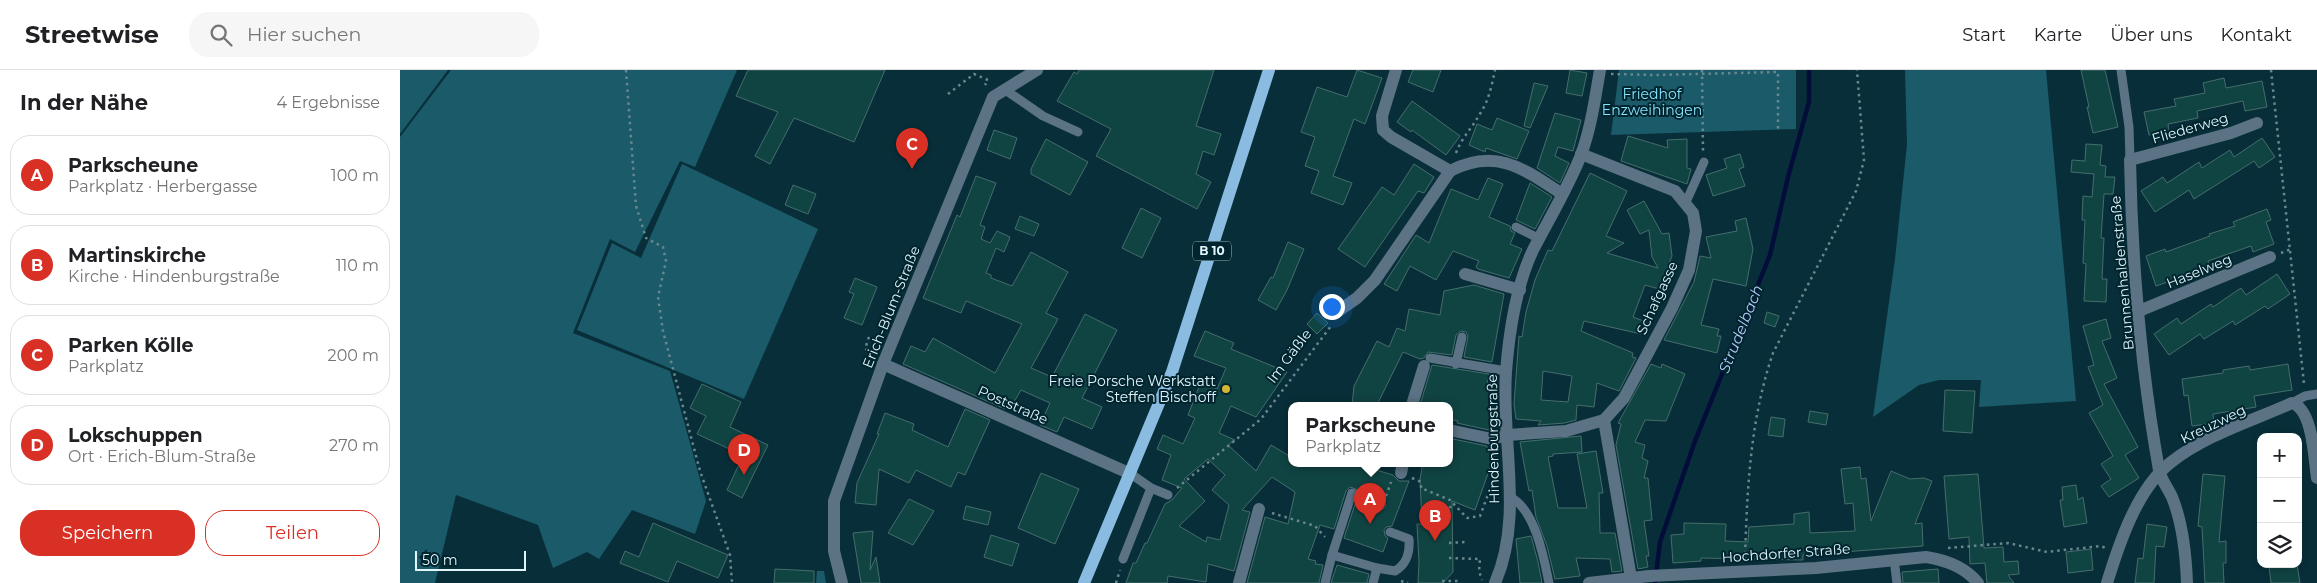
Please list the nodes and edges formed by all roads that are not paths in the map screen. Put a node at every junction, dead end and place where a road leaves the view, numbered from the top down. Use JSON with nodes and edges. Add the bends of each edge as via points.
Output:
{"nodes":[{"id":1,"x":1037,"y":70,"type":"edge"},
{"id":2,"x":1269,"y":70,"type":"edge"},
{"id":3,"x":1396,"y":70,"type":"edge"},
{"id":4,"x":2121,"y":70,"type":"edge"},
{"id":5,"x":1600,"y":71,"type":"edge"},
{"id":6,"x":1004,"y":89,"type":"junction"},
{"id":7,"x":2257,"y":123,"type":"dead end"},
{"id":8,"x":1078,"y":132,"type":"dead end"},
{"id":9,"x":1581,"y":154,"type":"junction"},
{"id":10,"x":2130,"y":160,"type":"junction"},
{"id":11,"x":1704,"y":162,"type":"road end"},
{"id":12,"x":1450,"y":171,"type":"junction"},
{"id":13,"x":1562,"y":194,"type":"junction"},
{"id":14,"x":1686,"y":202,"type":"junction"},
{"id":15,"x":1516,"y":227,"type":"dead end"},
{"id":16,"x":1540,"y":238,"type":"junction"},
{"id":17,"x":2270,"y":257,"type":"dead end"},
{"id":18,"x":1465,"y":274,"type":"dead end"},
{"id":19,"x":1520,"y":290,"type":"junction"},
{"id":20,"x":2139,"y":311,"type":"junction"},
{"id":21,"x":1334,"y":314,"type":"road end"},
{"id":22,"x":1462,"y":338,"type":"dead end"},
{"id":23,"x":1427,"y":362,"type":"joint"},
{"id":24,"x":883,"y":364,"type":"junction"},
{"id":25,"x":1456,"y":364,"type":"junction"},
{"id":26,"x":1506,"y":371,"type":"junction"},
{"id":27,"x":2317,"y":394,"type":"edge"},
{"id":28,"x":1413,"y":402,"type":"edge"},
{"id":29,"x":2292,"y":403,"type":"junction"},
{"id":30,"x":1604,"y":420,"type":"junction"},
{"id":31,"x":1453,"y":431,"type":"edge"},
{"id":32,"x":1507,"y":435,"type":"junction"},
{"id":33,"x":2159,"y":473,"type":"junction"},
{"id":34,"x":1131,"y":474,"type":"junction"},
{"id":35,"x":2317,"y":478,"type":"edge"},
{"id":36,"x":1151,"y":488,"type":"junction"},
{"id":37,"x":1168,"y":495,"type":"road end"},
{"id":38,"x":1510,"y":497,"type":"junction"},
{"id":39,"x":1382,"y":503,"type":"road end"},
{"id":40,"x":1259,"y":510,"type":"road end"},
{"id":41,"x":1390,"y":532,"type":"dead end"},
{"id":42,"x":1332,"y":555,"type":"junction"},
{"id":43,"x":1123,"y":559,"type":"dead end"},
{"id":44,"x":1894,"y":559,"type":"junction"},
{"id":45,"x":1377,"y":568,"type":"junction"},
{"id":46,"x":1631,"y":578,"type":"junction"},
{"id":47,"x":842,"y":583,"type":"edge"},
{"id":48,"x":1084,"y":583,"type":"edge"},
{"id":49,"x":1239,"y":583,"type":"edge"},
{"id":50,"x":1325,"y":583,"type":"edge"},
{"id":51,"x":1373,"y":583,"type":"edge"},
{"id":52,"x":1495,"y":583,"type":"edge"},
{"id":53,"x":1550,"y":583,"type":"edge"},
{"id":54,"x":1591,"y":583,"type":"edge"},
{"id":55,"x":1897,"y":583,"type":"edge"},
{"id":56,"x":1978,"y":583,"type":"edge"},
{"id":57,"x":2107,"y":583,"type":"edge"},
{"id":58,"x":2187,"y":583,"type":"edge"}],
"edges":[{"from":1,"to":6,"type":"street","name":"Erich-Blum-Straße"},
{"from":2,"to":34,"type":"main road","number":"B 10","via":[[1172,372]]},
{"from":3,"to":12,"type":"street","via":[[1382,116],[1383,130]]},
{"from":4,"to":10,"type":"lane","name":"Brunnenhaldenstraße","via":[[2130,127]]},
{"from":5,"to":9,"type":"street","name":"Hindenburgstraße"},
{"from":6,"to":8,"type":"lane","via":[[1043,116]]},
{"from":6,"to":24,"type":"street","name":"Erich-Blum-Straße","via":[[993,97]]},
{"from":7,"to":10,"type":"street","name":"Fliederweg"},
{"from":9,"to":13,"type":"street","name":"Hindenburgstraße"},
{"from":9,"to":14,"type":"street","via":[[1675,191]]},
{"from":10,"to":20,"type":"street","name":"Brunnenhaldenstraße","via":[[2131,228]]},
{"from":11,"to":14,"type":"lane"},
{"from":12,"to":13,"type":"street","via":[[1467,162],[1511,164]]},
{"from":12,"to":21,"type":"street","via":[[1375,280]]},
{"from":13,"to":16,"type":"street","name":"Hindenburgstraße"},
{"from":14,"to":30,"type":"street","name":"Schafgasse","via":[[1693,213],[1696,231],[1689,270],[1624,398]]},
{"from":15,"to":16,"type":"lane"},
{"from":16,"to":19,"type":"street","name":"Hindenburgstraße"},
{"from":17,"to":20,"type":"street","name":"Haselweg"},
{"from":18,"to":19,"type":"street"},
{"from":19,"to":26,"type":"street","name":"Hindenburgstraße"},
{"from":20,"to":33,"type":"street","name":"Brunnenhaldenstraße"},
{"from":22,"to":25,"type":"lane"},
{"from":23,"to":25,"type":"lane"},
{"from":23,"to":28,"type":"street"},
{"from":24,"to":34,"type":"street","name":"Poststraße"},
{"from":24,"to":47,"type":"street","name":"Erich-Blum-Straße","via":[[834,501],[834,551]]},
{"from":25,"to":26,"type":"lane"},
{"from":26,"to":32,"type":"street","name":"Hindenburgstraße"},
{"from":27,"to":29,"type":"lane"},
{"from":29,"to":33,"type":"street","name":"Kreuzweg","via":[[2198,444]]},
{"from":29,"to":35,"type":"street","via":[[2305,414]]},
{"from":30,"to":32,"type":"street","via":[[1566,431]]},
{"from":30,"to":46,"type":"street"},
{"from":31,"to":32,"type":"street","via":[[1492,439]]},
{"from":32,"to":38,"type":"street","name":"Hindenburgstraße"},
{"from":33,"to":57,"type":"street","name":"Kreuzweg","via":[[2121,538]]},
{"from":33,"to":58,"type":"street","name":"Brunnenhaldenstraße","via":[[2175,507],[2185,551]]},
{"from":34,"to":36,"type":"lane"},
{"from":34,"to":48,"type":"main road","number":"B 10"},
{"from":36,"to":37,"type":"lane"},
{"from":36,"to":43,"type":"lane"},
{"from":38,"to":52,"type":"street","name":"Hindenburgstraße","via":[[1505,556]]},
{"from":38,"to":53,"type":"lane","via":[[1528,516]]},
{"from":39,"to":42,"type":"lane","via":[[1352,493]]},
{"from":40,"to":49,"type":"street"},
{"from":41,"to":45,"type":"lane","via":[[1409,539],[1407,559],[1395,571]]},
{"from":42,"to":45,"type":"lane"},
{"from":42,"to":50,"type":"lane"},
{"from":44,"to":46,"type":"street","name":"Hochdorfer Straße","via":[[1816,568]]},
{"from":44,"to":55,"type":"lane"},
{"from":44,"to":56,"type":"street","name":"Hochdorfer Straße","via":[[1941,559],[1959,567]]},
{"from":45,"to":51,"type":"lane"},
{"from":46,"to":54,"type":"street","name":"Hochdorfer Straße"}]}
